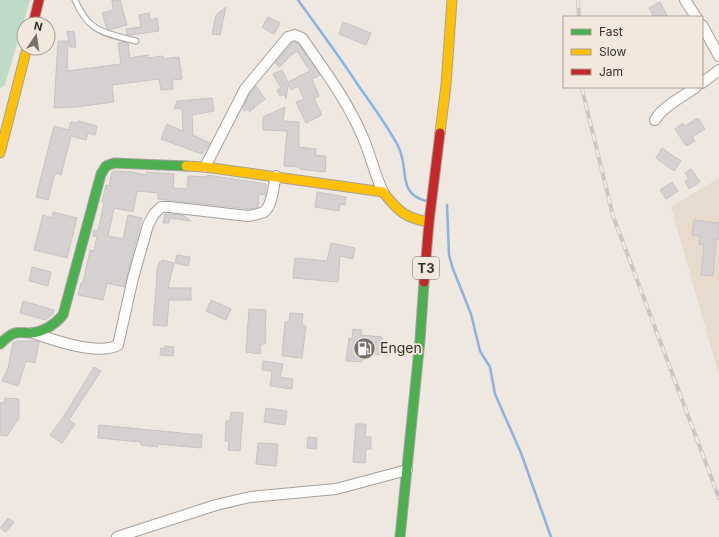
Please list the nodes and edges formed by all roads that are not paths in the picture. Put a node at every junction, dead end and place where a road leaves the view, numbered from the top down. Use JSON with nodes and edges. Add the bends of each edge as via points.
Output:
{"nodes":[{"id":1,"x":39,"y":0,"type":"edge"},
{"id":2,"x":75,"y":0,"type":"edge"},
{"id":3,"x":452,"y":0,"type":"edge"},
{"id":4,"x":685,"y":0,"type":"edge"},
{"id":5,"x":35,"y":16,"type":"edge"},
{"id":6,"x":695,"y":16,"type":"edge"},
{"id":7,"x":703,"y":27,"type":"edge"},
{"id":8,"x":136,"y":41,"type":"dead end"},
{"id":9,"x":25,"y":56,"type":"edge"},
{"id":10,"x":719,"y":56,"type":"edge"},
{"id":11,"x":719,"y":70,"type":"edge"},
{"id":12,"x":703,"y":82,"type":"edge"},
{"id":13,"x":695,"y":88,"type":"edge"},
{"id":14,"x":655,"y":120,"type":"dead end"},
{"id":15,"x":0,"y":153,"type":"edge"},
{"id":16,"x":205,"y":166,"type":"junction"},
{"id":17,"x":276,"y":176,"type":"junction"},
{"id":18,"x":383,"y":192,"type":"junction"},
{"id":19,"x":429,"y":222,"type":"junction"},
{"id":20,"x":33,"y":333,"type":"junction"},
{"id":21,"x":0,"y":344,"type":"edge"},
{"id":22,"x":407,"y":470,"type":"junction"},
{"id":23,"x":117,"y":537,"type":"edge"},
{"id":24,"x":400,"y":537,"type":"edge"}],
"edges":[{"from":1,"to":5,"type":"main road"},
{"from":2,"to":8,"type":"lane","via":[[88,22],[100,32]]},
{"from":3,"to":19,"type":"main road","number":"T3","via":[[446,85]]},
{"from":4,"to":6,"type":"street"},
{"from":7,"to":10,"type":"street"},
{"from":9,"to":15,"type":"main road"},
{"from":11,"to":12,"type":"street"},
{"from":13,"to":14,"type":"street","via":[[658,114]]},
{"from":16,"to":17,"type":"main road"},
{"from":16,"to":18,"type":"street","via":[[245,89],[288,37],[295,35],[302,38],[347,105]]},
{"from":16,"to":20,"type":"main road","via":[[114,163],[106,166],[101,174],[63,315],[56,324]]},
{"from":17,"to":18,"type":"main road"},
{"from":17,"to":20,"type":"street","via":[[269,204],[265,211],[259,214],[248,216],[161,207],[154,214],[148,225],[133,278],[118,345],[112,348],[80,347]]},
{"from":18,"to":19,"type":"main road","via":[[403,216]]},
{"from":19,"to":22,"type":"main road","number":"T3"},
{"from":20,"to":21,"type":"main road","via":[[16,333]]},
{"from":22,"to":23,"type":"street","via":[[336,489],[250,497],[216,505]]},
{"from":22,"to":24,"type":"main road","number":"T3"}]}
